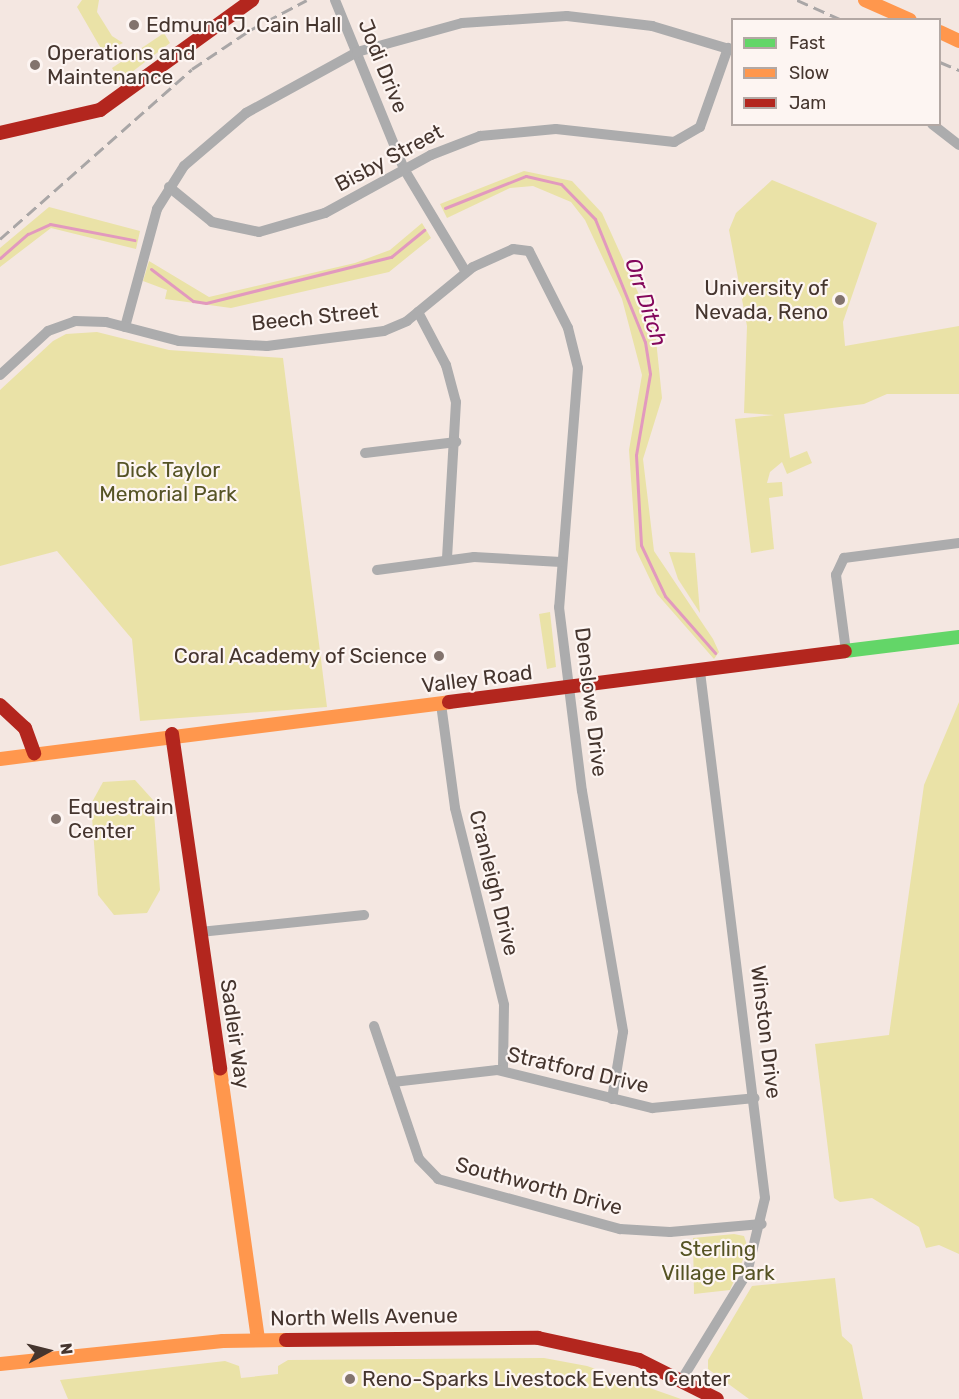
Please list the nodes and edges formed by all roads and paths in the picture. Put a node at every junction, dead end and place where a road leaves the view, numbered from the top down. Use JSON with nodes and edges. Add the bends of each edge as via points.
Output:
{"nodes":[{"id":1,"x":252,"y":0,"type":"edge"},
{"id":2,"x":335,"y":0,"type":"edge"},
{"id":3,"x":865,"y":0,"type":"edge"},
{"id":4,"x":906,"y":18,"type":"edge"},
{"id":5,"x":941,"y":33,"type":"edge"},
{"id":6,"x":959,"y":41,"type":"edge"},
{"id":7,"x":730,"y":49,"type":"edge"},
{"id":8,"x":357,"y":52,"type":"junction"},
{"id":9,"x":935,"y":126,"type":"edge"},
{"id":10,"x":0,"y":133,"type":"edge"},
{"id":11,"x":959,"y":145,"type":"edge"},
{"id":12,"x":404,"y":169,"type":"junction"},
{"id":13,"x":169,"y":186,"type":"junction"},
{"id":14,"x":524,"y":248,"type":"joint"},
{"id":15,"x":466,"y":273,"type":"junction"},
{"id":16,"x":418,"y":312,"type":"junction"},
{"id":17,"x":125,"y":327,"type":"junction"},
{"id":18,"x":0,"y":375,"type":"edge"},
{"id":19,"x":456,"y":442,"type":"junction"},
{"id":20,"x":365,"y":453,"type":"dead end"},
{"id":21,"x":959,"y":543,"type":"edge"},
{"id":22,"x":447,"y":560,"type":"junction"},
{"id":23,"x":561,"y":562,"type":"junction"},
{"id":24,"x":377,"y":570,"type":"dead end"},
{"id":25,"x":959,"y":637,"type":"edge"},
{"id":26,"x":846,"y":651,"type":"junction"},
{"id":27,"x":700,"y":672,"type":"junction"},
{"id":28,"x":569,"y":689,"type":"junction"},
{"id":29,"x":441,"y":704,"type":"junction"},
{"id":30,"x":0,"y":705,"type":"edge"},
{"id":31,"x":172,"y":734,"type":"junction"},
{"id":32,"x":34,"y":753,"type":"junction"},
{"id":33,"x":0,"y":759,"type":"edge"},
{"id":34,"x":364,"y":915,"type":"dead end"},
{"id":35,"x":200,"y":932,"type":"junction"},
{"id":36,"x":374,"y":1026,"type":"dead end"},
{"id":37,"x":503,"y":1070,"type":"junction"},
{"id":38,"x":393,"y":1082,"type":"junction"},
{"id":39,"x":755,"y":1098,"type":"junction"},
{"id":40,"x":612,"y":1099,"type":"junction"},
{"id":41,"x":762,"y":1224,"type":"junction"},
{"id":42,"x":258,"y":1339,"type":"junction"},
{"id":43,"x":0,"y":1364,"type":"edge"},
{"id":44,"x":682,"y":1379,"type":"junction"},
{"id":45,"x":717,"y":1399,"type":"edge"}],
"edges":[{"from":1,"to":10,"type":"street","via":[[100,110]]},
{"from":2,"to":8,"type":"street","name":"Jodi Drive"},
{"from":3,"to":4,"type":"street"},
{"from":5,"to":6,"type":"street"},
{"from":7,"to":8,"type":"street","via":[[652,26],[567,16],[462,23]]},
{"from":7,"to":12,"type":"street","name":"Bisby Street","via":[[703,120],[685,139],[530,129],[456,143]]},
{"from":8,"to":12,"type":"street","name":"Jodi Drive"},
{"from":8,"to":13,"type":"street","via":[[246,113],[196,154]]},
{"from":9,"to":11,"type":"street"},
{"from":12,"to":13,"type":"street","name":"Bisby Street","via":[[325,213],[259,232],[212,222]]},
{"from":12,"to":15,"type":"street","name":"Jodi Drive"},
{"from":13,"to":17,"type":"street","via":[[149,231]]},
{"from":14,"to":15,"type":"street","name":"Beech Street"},
{"from":14,"to":23,"type":"street","name":"Denslowe Drive","via":[[558,305],[578,368]]},
{"from":15,"to":16,"type":"street","name":"Beech Street"},
{"from":16,"to":17,"type":"street","name":"Beech Street","via":[[384,331],[281,345],[187,342]]},
{"from":16,"to":19,"type":"street","via":[[452,384]]},
{"from":17,"to":18,"type":"street","name":"Beech Street","via":[[92,320],[61,325]]},
{"from":19,"to":20,"type":"street"},
{"from":19,"to":22,"type":"street"},
{"from":21,"to":26,"type":"street","via":[[844,558],[836,575]]},
{"from":22,"to":23,"type":"street","via":[[494,556]]},
{"from":22,"to":24,"type":"street"},
{"from":23,"to":28,"type":"street","name":"Denslowe Drive","via":[[559,607]]},
{"from":25,"to":26,"type":"street","name":"Valley Road"},
{"from":26,"to":27,"type":"street","name":"Valley Road"},
{"from":27,"to":28,"type":"street","name":"Valley Road"},
{"from":27,"to":39,"type":"street","name":"Winston Drive"},
{"from":28,"to":29,"type":"street","name":"Valley Road"},
{"from":28,"to":40,"type":"street","name":"Denslowe Drive","via":[[622,1021],[623,1052]]},
{"from":29,"to":31,"type":"street","name":"Valley Road"},
{"from":29,"to":37,"type":"street","name":"Cranleigh Drive","via":[[454,808],[504,1005]]},
{"from":30,"to":32,"type":"street","via":[[25,728]]},
{"from":31,"to":32,"type":"street","name":"Valley Road"},
{"from":31,"to":35,"type":"street","name":"Sadleir Way"},
{"from":32,"to":33,"type":"street","name":"Valley Road"},
{"from":34,"to":35,"type":"street"},
{"from":35,"to":42,"type":"street","name":"Sadleir Way"},
{"from":36,"to":38,"type":"street","name":"Southworth Drive"},
{"from":37,"to":38,"type":"street","name":"Stratford Drive"},
{"from":37,"to":40,"type":"street","name":"Stratford Drive"},
{"from":38,"to":41,"type":"street","name":"Southworth Drive","via":[[419,1159],[438,1179],[638,1232]]},
{"from":39,"to":40,"type":"street","name":"Stratford Drive","via":[[666,1108]]},
{"from":39,"to":41,"type":"street","name":"Winston Drive","via":[[765,1180]]},
{"from":41,"to":44,"type":"street","name":"Winston Drive","via":[[747,1273]]},
{"from":42,"to":43,"type":"street","name":"North Wells Avenue"},
{"from":42,"to":44,"type":"street","name":"North Wells Avenue","via":[[549,1340],[623,1354]]},
{"from":44,"to":45,"type":"street","name":"North Wells Avenue"}]}
